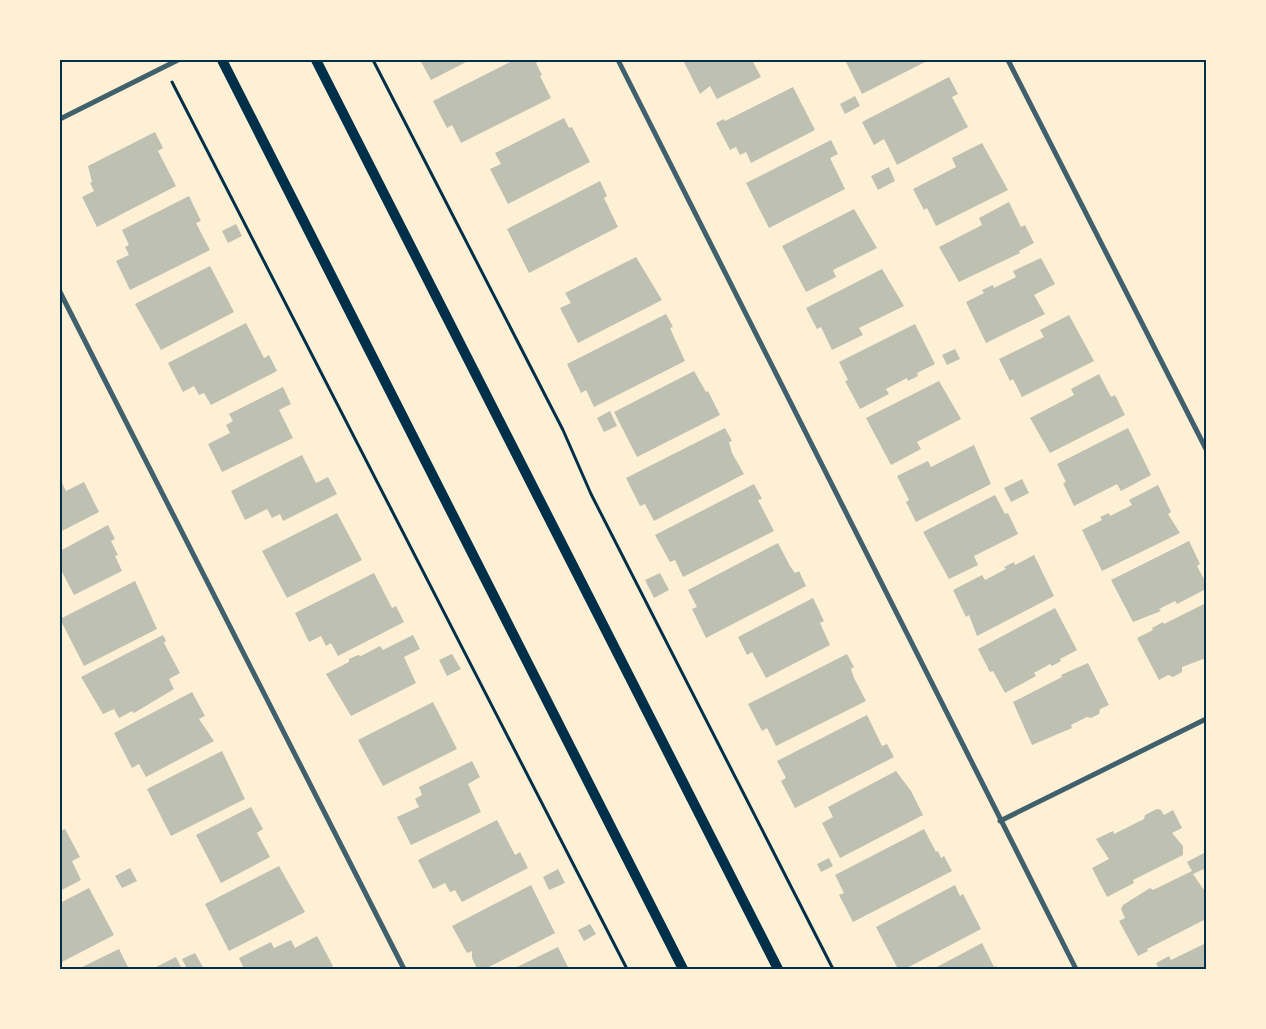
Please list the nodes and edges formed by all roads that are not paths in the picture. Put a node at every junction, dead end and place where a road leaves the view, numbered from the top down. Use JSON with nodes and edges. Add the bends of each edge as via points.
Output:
{"nodes":[{"id":1,"x":178,"y":60,"type":"edge"},
{"id":2,"x":222,"y":60,"type":"edge"},
{"id":3,"x":316,"y":60,"type":"edge"},
{"id":4,"x":618,"y":60,"type":"edge"},
{"id":5,"x":1008,"y":60,"type":"edge"},
{"id":6,"x":60,"y":119,"type":"edge"},
{"id":7,"x":60,"y":292,"type":"edge"},
{"id":8,"x":1206,"y":449,"type":"edge"},
{"id":9,"x":1206,"y":719,"type":"edge"},
{"id":10,"x":1000,"y":821,"type":"junction"},
{"id":11,"x":404,"y":969,"type":"edge"},
{"id":12,"x":683,"y":969,"type":"edge"},
{"id":13,"x":778,"y":969,"type":"edge"},
{"id":14,"x":1076,"y":969,"type":"edge"}],
"edges":[{"from":1,"to":6,"type":"street"},
{"from":2,"to":12,"type":"main road"},
{"from":3,"to":13,"type":"main road"},
{"from":4,"to":10,"type":"street"},
{"from":5,"to":8,"type":"street"},
{"from":7,"to":11,"type":"street"},
{"from":9,"to":10,"type":"street"},
{"from":10,"to":14,"type":"street"}]}
